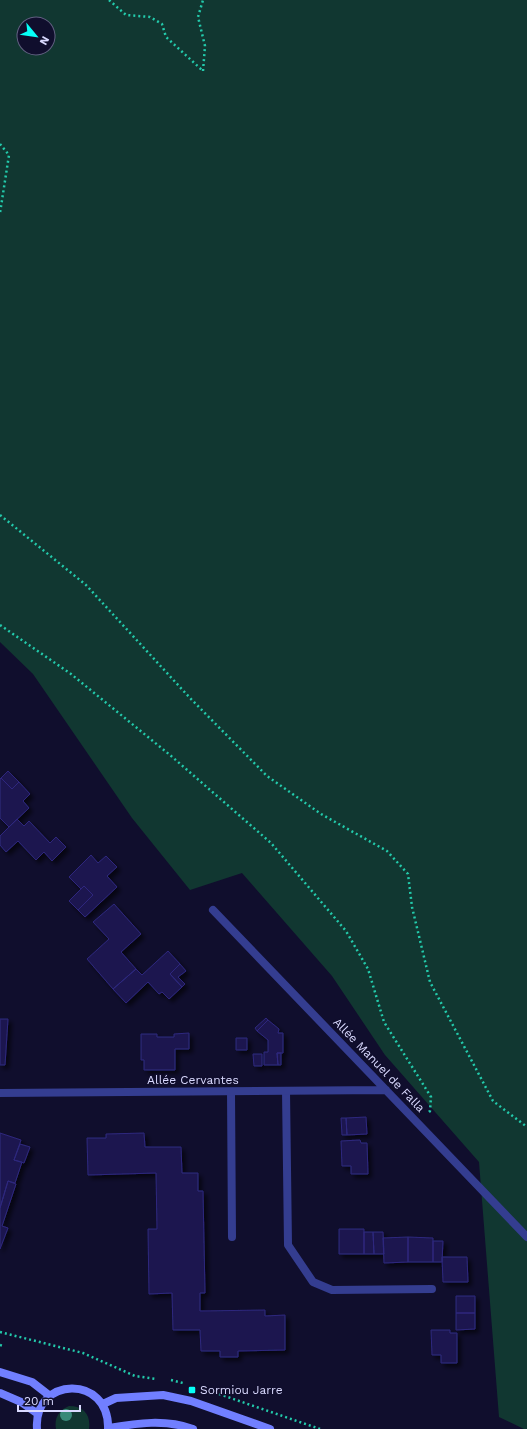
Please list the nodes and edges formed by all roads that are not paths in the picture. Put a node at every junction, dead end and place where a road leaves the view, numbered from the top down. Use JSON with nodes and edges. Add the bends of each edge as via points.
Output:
{"nodes":[{"id":1,"x":213,"y":910,"type":"dead end"},
{"id":2,"x":386,"y":1090,"type":"junction"},
{"id":3,"x":286,"y":1091,"type":"junction"},
{"id":4,"x":230,"y":1092,"type":"junction"},
{"id":5,"x":0,"y":1093,"type":"edge"},
{"id":6,"x":232,"y":1237,"type":"dead end"},
{"id":7,"x":527,"y":1237,"type":"edge"},
{"id":8,"x":432,"y":1289,"type":"dead end"},
{"id":9,"x":0,"y":1372,"type":"edge"},
{"id":10,"x":0,"y":1392,"type":"edge"},
{"id":11,"x":50,"y":1396,"type":"junction"},
{"id":12,"x":103,"y":1404,"type":"junction"},
{"id":13,"x":38,"y":1414,"type":"junction"},
{"id":14,"x":37,"y":1429,"type":"edge"},
{"id":15,"x":108,"y":1429,"type":"edge"},
{"id":16,"x":193,"y":1429,"type":"edge"},
{"id":17,"x":270,"y":1429,"type":"edge"}],
"edges":[{"from":1,"to":2,"type":"street","name":"Allée Manuel de Falla"},
{"from":2,"to":3,"type":"street","name":"Allée Cervantes"},
{"from":2,"to":7,"type":"street","name":"Allée Manuel de Falla"},
{"from":3,"to":4,"type":"street","name":"Allée Cervantes"},
{"from":3,"to":8,"type":"street","via":[[288,1245],[313,1282],[332,1290]]},
{"from":4,"to":5,"type":"street","name":"Allée Cervantes"},
{"from":4,"to":6,"type":"street"},
{"from":9,"to":11,"type":"street","via":[[32,1382]]},
{"from":10,"to":13,"type":"street"},
{"from":11,"to":12,"type":"street","via":[[64,1389],[79,1388],[88,1391]]},
{"from":11,"to":13,"type":"street"},
{"from":12,"to":15,"type":"street","via":[[107,1412]]},
{"from":12,"to":17,"type":"street","via":[[116,1398],[163,1395],[191,1401]]},
{"from":13,"to":14,"type":"street"},
{"from":15,"to":16,"type":"street","via":[[138,1423],[164,1422]]}]}
